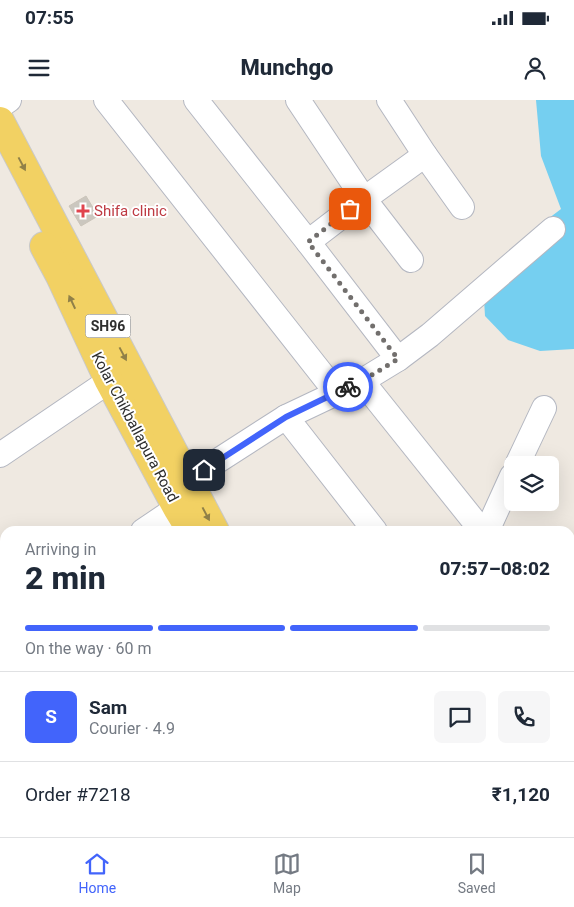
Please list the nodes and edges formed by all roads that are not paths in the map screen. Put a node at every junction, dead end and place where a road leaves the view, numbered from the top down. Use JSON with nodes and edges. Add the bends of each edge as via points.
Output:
{"nodes":[{"id":1,"x":9,"y":100,"type":"edge"},
{"id":2,"x":106,"y":100,"type":"edge"},
{"id":3,"x":196,"y":100,"type":"edge"},
{"id":4,"x":389,"y":100,"type":"edge"},
{"id":5,"x":308,"y":104,"type":"edge"},
{"id":6,"x":0,"y":106,"type":"edge"},
{"id":7,"x":0,"y":121,"type":"edge"},
{"id":8,"x":425,"y":155,"type":"junction"},
{"id":9,"x":0,"y":161,"type":"edge"},
{"id":10,"x":364,"y":198,"type":"junction"},
{"id":11,"x":462,"y":207,"type":"dead end"},
{"id":12,"x":552,"y":229,"type":"dead end"},
{"id":13,"x":308,"y":242,"type":"junction"},
{"id":14,"x":411,"y":260,"type":"dead end"},
{"id":15,"x":398,"y":359,"type":"junction"},
{"id":16,"x":109,"y":381,"type":"junction"},
{"id":17,"x":362,"y":381,"type":"junction"},
{"id":18,"x":336,"y":392,"type":"junction"},
{"id":19,"x":544,"y":408,"type":"dead end"},
{"id":20,"x":286,"y":417,"type":"junction"},
{"id":21,"x":0,"y":455,"type":"edge"},
{"id":22,"x":521,"y":456,"type":"edge"},
{"id":23,"x":178,"y":493,"type":"junction"},
{"id":24,"x":504,"y":494,"type":"edge"},
{"id":25,"x":148,"y":526,"type":"edge"},
{"id":26,"x":189,"y":526,"type":"edge"},
{"id":27,"x":210,"y":526,"type":"edge"},
{"id":28,"x":371,"y":526,"type":"edge"},
{"id":29,"x":478,"y":526,"type":"edge"},
{"id":30,"x":489,"y":526,"type":"edge"}],
"edges":[{"from":1,"to":6,"type":"street"},
{"from":2,"to":18,"type":"street"},
{"from":3,"to":13,"type":"street"},
{"from":4,"to":8,"type":"street"},
{"from":5,"to":10,"type":"street"},
{"from":7,"to":23,"type":"main road","name":"Kolar Chikballapura Road","number":"SH96","one_way":true},
{"from":8,"to":10,"type":"street"},
{"from":8,"to":11,"type":"street"},
{"from":16,"to":9,"type":"main road","name":"Kolar Chikballapura Road","number":"SH96","one_way":true,"via":[[60,276]]},
{"from":10,"to":13,"type":"street"},
{"from":10,"to":14,"type":"street"},
{"from":12,"to":15,"type":"street"},
{"from":13,"to":15,"type":"street"},
{"from":15,"to":17,"type":"street"},
{"from":16,"to":21,"type":"street"},
{"from":16,"to":23,"type":"main road","name":"Kolar Chikballapura Road","number":"SH96"},
{"from":17,"to":18,"type":"street"},
{"from":17,"to":29,"type":"street"},
{"from":18,"to":20,"type":"street"},
{"from":19,"to":22,"type":"street"},
{"from":20,"to":23,"type":"street"},
{"from":20,"to":28,"type":"street"},
{"from":23,"to":25,"type":"street"},
{"from":23,"to":26,"type":"main road","name":"Kolar Chikballapura Road","number":"SH96"},
{"from":23,"to":27,"type":"main road","name":"Kolar Chikballapura Road","number":"SH96","one_way":true},
{"from":24,"to":30,"type":"street"}]}
